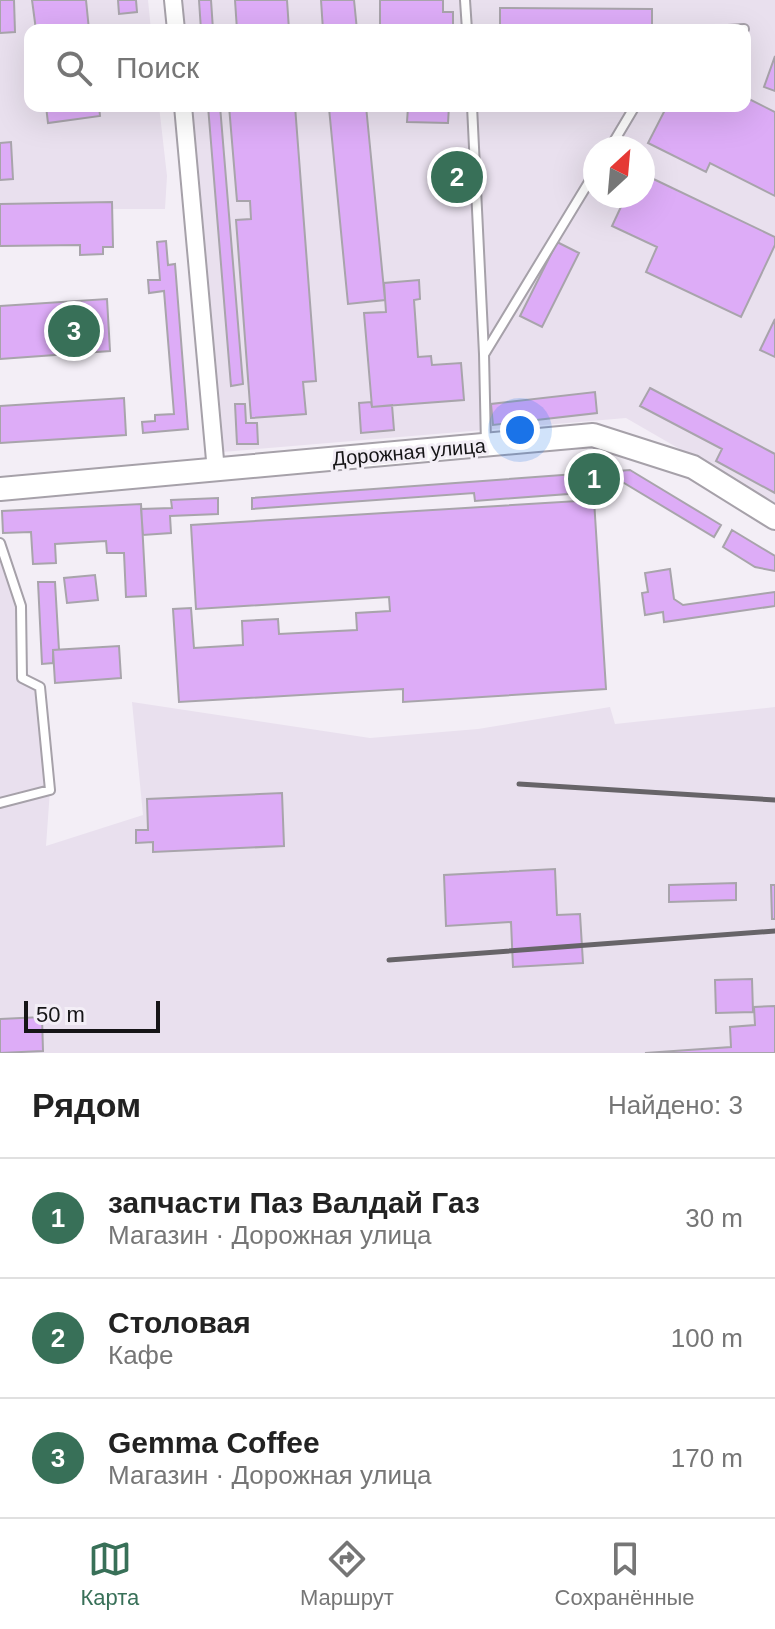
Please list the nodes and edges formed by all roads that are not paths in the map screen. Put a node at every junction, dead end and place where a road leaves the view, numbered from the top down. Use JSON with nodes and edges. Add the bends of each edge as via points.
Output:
{"nodes":[{"id":1,"x":173,"y":0,"type":"edge"},
{"id":2,"x":465,"y":0,"type":"edge"},
{"id":3,"x":175,"y":24,"type":"edge"},
{"id":4,"x":467,"y":24,"type":"edge"},
{"id":5,"x":184,"y":112,"type":"edge"},
{"id":6,"x":472,"y":112,"type":"edge"},
{"id":7,"x":631,"y":112,"type":"edge"},
{"id":8,"x":617,"y":136,"type":"edge"},
{"id":9,"x":583,"y":192,"type":"edge"},
{"id":10,"x":484,"y":354,"type":"junction"},
{"id":11,"x":486,"y":445,"type":"junction"},
{"id":12,"x":216,"y":471,"type":"junction"},
{"id":13,"x":0,"y":489,"type":"edge"},
{"id":14,"x":775,"y":518,"type":"edge"},
{"id":15,"x":0,"y":543,"type":"edge"},
{"id":16,"x":0,"y":803,"type":"edge"}],
"edges":[{"from":1,"to":3,"type":"street"},
{"from":2,"to":4,"type":"lane"},
{"from":5,"to":12,"type":"street"},
{"from":6,"to":10,"type":"lane"},
{"from":7,"to":8,"type":"lane"},
{"from":9,"to":10,"type":"lane"},
{"from":10,"to":11,"type":"lane"},
{"from":11,"to":12,"type":"street","name":"Дорожная улица"},
{"from":11,"to":14,"type":"street","name":"Дорожная улица","via":[[593,435],[693,467]]},
{"from":12,"to":13,"type":"street","name":"Дорожная улица"},
{"from":15,"to":16,"type":"lane","via":[[21,606],[22,678],[40,687],[50,790]]}]}
